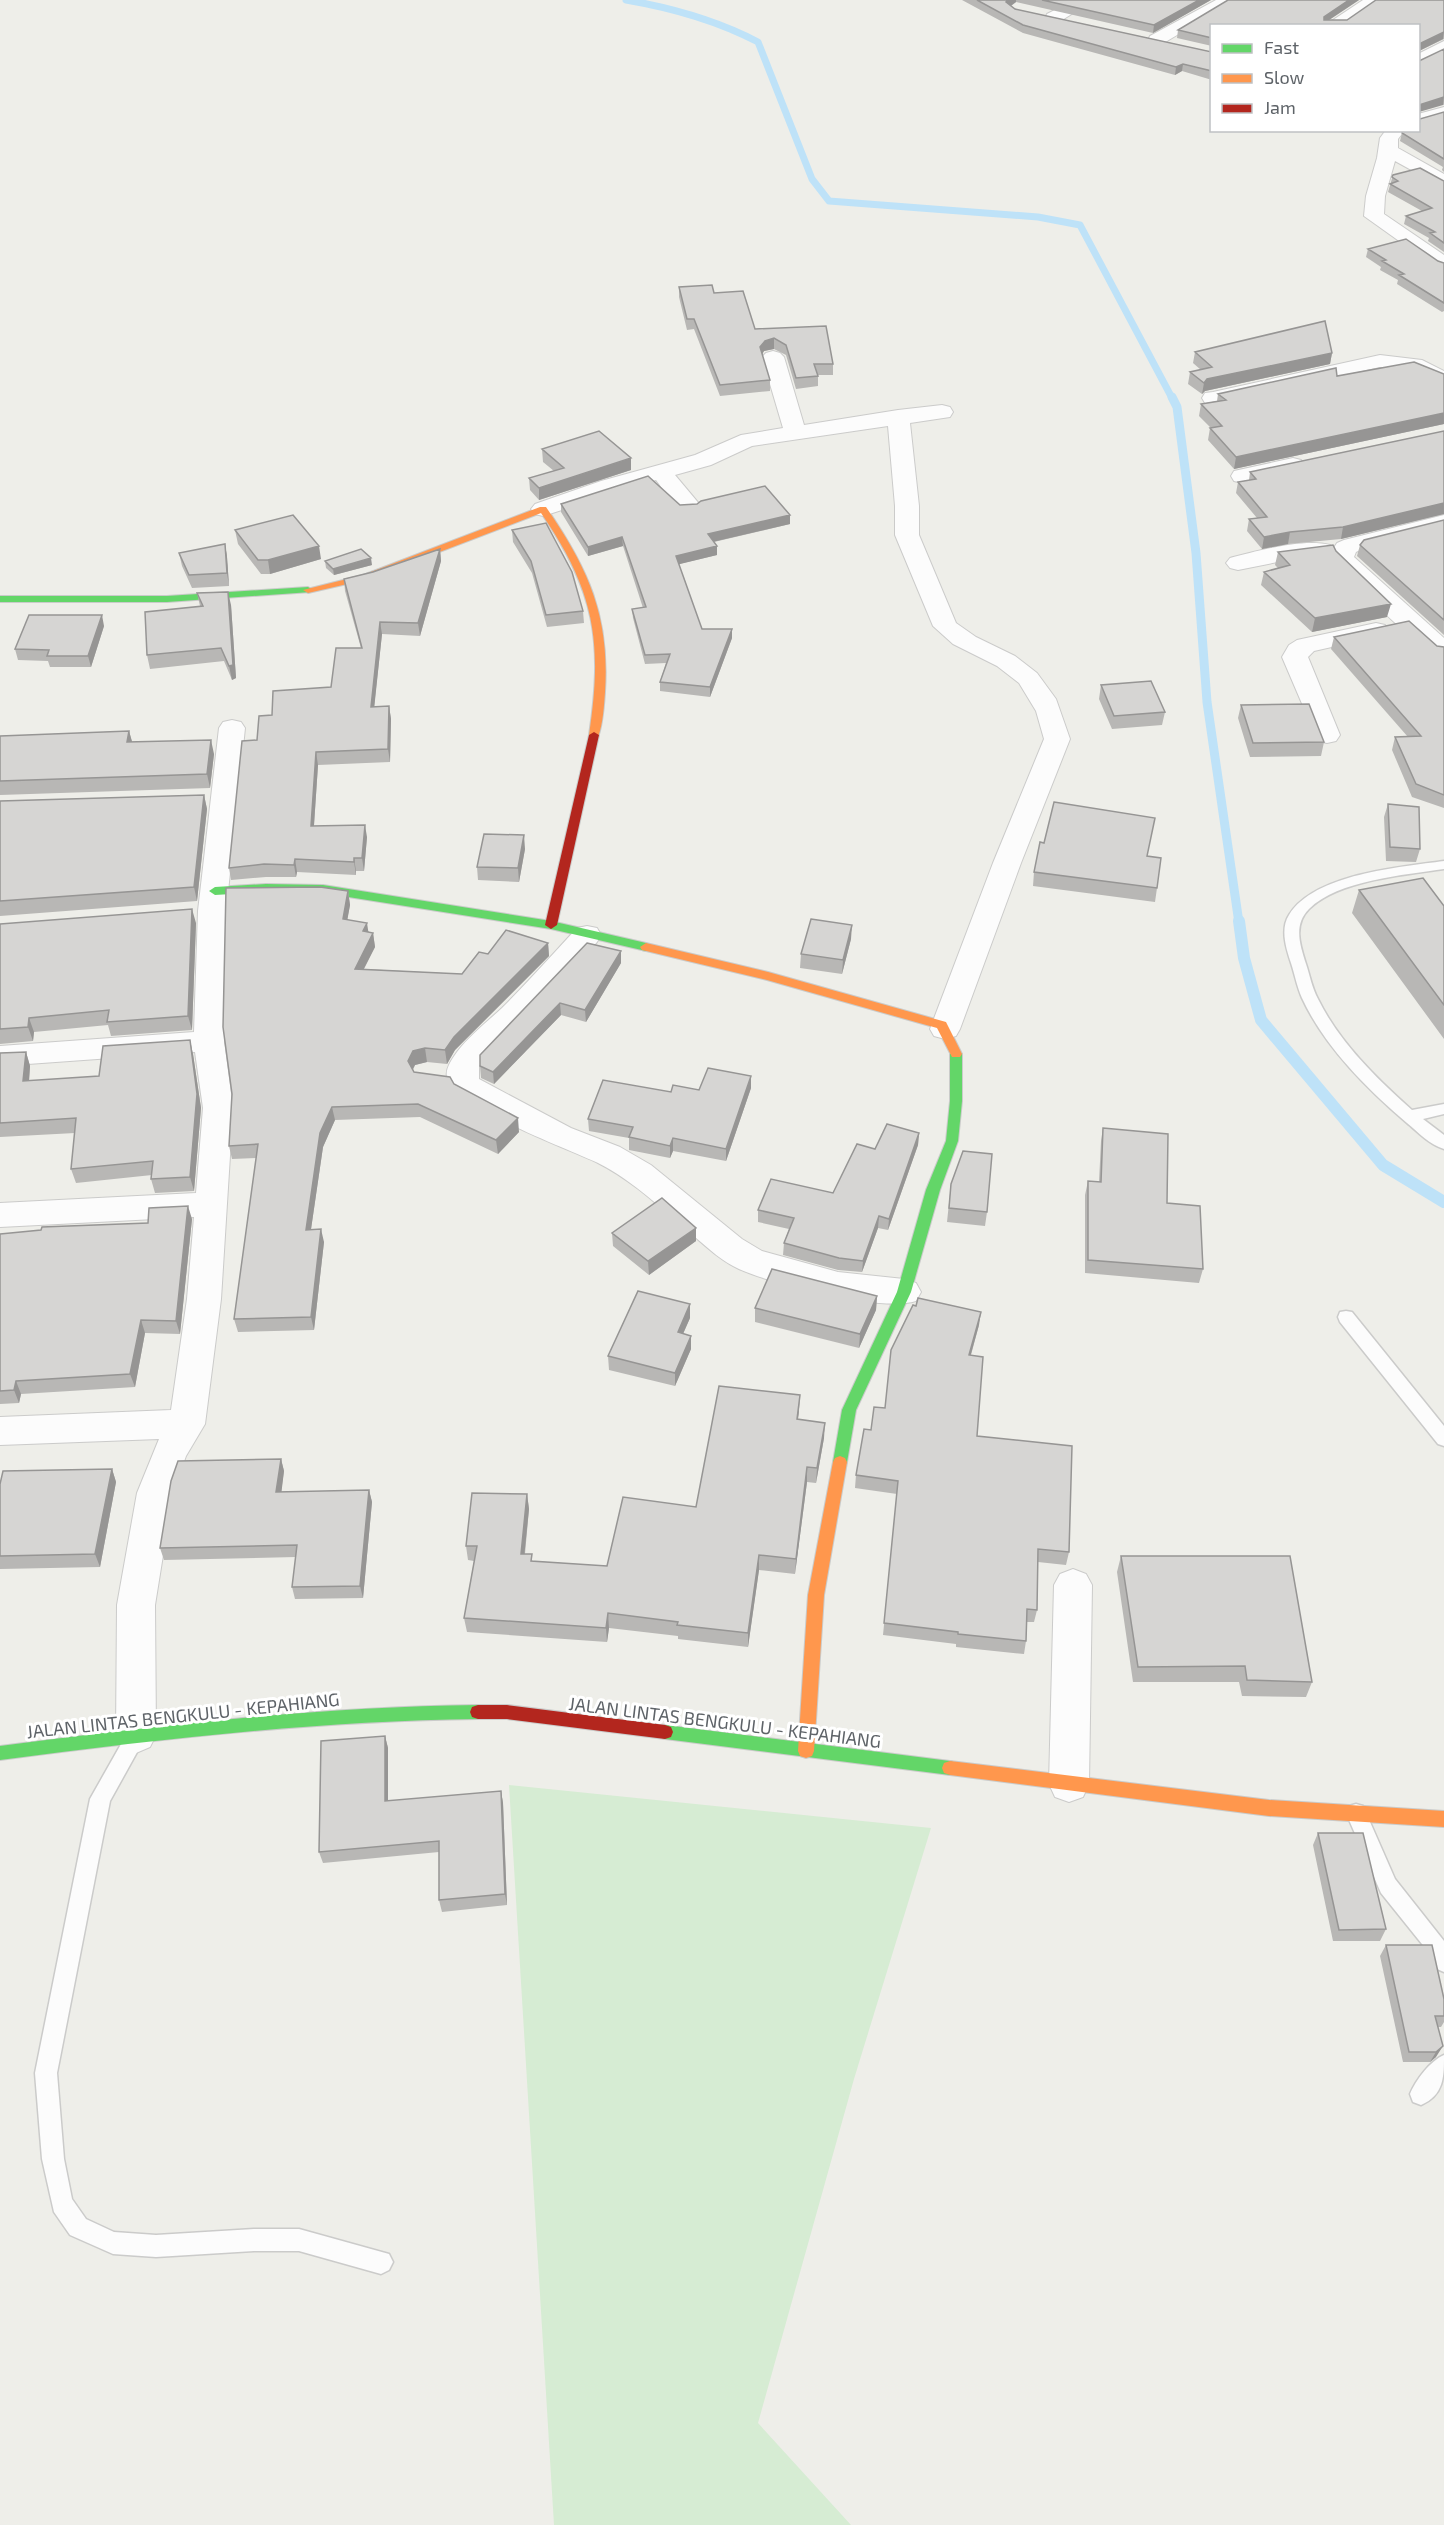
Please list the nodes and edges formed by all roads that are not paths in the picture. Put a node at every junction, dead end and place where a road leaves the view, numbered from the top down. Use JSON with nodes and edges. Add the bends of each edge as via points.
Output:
{"nodes":[{"id":1,"x":1086,"y":0,"type":"edge"},
{"id":2,"x":1374,"y":0,"type":"edge"},
{"id":3,"x":1222,"y":1,"type":"edge"},
{"id":4,"x":1034,"y":13,"type":"edge"},
{"id":5,"x":1053,"y":18,"type":"junction"},
{"id":6,"x":1076,"y":23,"type":"edge"},
{"id":7,"x":1335,"y":24,"type":"edge"},
{"id":8,"x":1178,"y":45,"type":"edge"},
{"id":9,"x":1441,"y":50,"type":"edge"},
{"id":10,"x":1420,"y":61,"type":"edge"},
{"id":11,"x":1420,"y":102,"type":"edge"},
{"id":12,"x":1444,"y":110,"type":"edge"},
{"id":13,"x":1420,"y":120,"type":"edge"},
{"id":14,"x":1394,"y":132,"type":"edge"},
{"id":15,"x":1390,"y":151,"type":"junction"},
{"id":16,"x":1444,"y":182,"type":"edge"},
{"id":17,"x":1444,"y":264,"type":"edge"},
{"id":18,"x":773,"y":357,"type":"edge"},
{"id":19,"x":1444,"y":380,"type":"edge"},
{"id":20,"x":1213,"y":398,"type":"dead end"},
{"id":21,"x":942,"y":412,"type":"dead end"},
{"id":22,"x":898,"y":417,"type":"junction"},
{"id":23,"x":795,"y":432,"type":"junction"},
{"id":24,"x":1310,"y":461,"type":"edge"},
{"id":25,"x":661,"y":472,"type":"junction"},
{"id":26,"x":1242,"y":476,"type":"dead end"},
{"id":27,"x":689,"y":506,"type":"edge"},
{"id":28,"x":543,"y":509,"type":"junction"},
{"id":29,"x":1444,"y":522,"type":"edge"},
{"id":30,"x":1345,"y":548,"type":"junction"},
{"id":31,"x":1238,"y":563,"type":"dead end"},
{"id":32,"x":0,"y":599,"type":"edge"},
{"id":33,"x":1411,"y":623,"type":"junction"},
{"id":34,"x":1444,"y":651,"type":"edge"},
{"id":35,"x":232,"y":728,"type":"dead end"},
{"id":36,"x":1327,"y":735,"type":"dead end"},
{"id":37,"x":1444,"y":865,"type":"edge"},
{"id":38,"x":206,"y":905,"type":"junction"},
{"id":39,"x":551,"y":925,"type":"junction"},
{"id":40,"x":587,"y":935,"type":"junction"},
{"id":41,"x":945,"y":1029,"type":"junction"},
{"id":42,"x":209,"y":1041,"type":"junction"},
{"id":43,"x":0,"y":1056,"type":"edge"},
{"id":44,"x":1444,"y":1109,"type":"edge"},
{"id":45,"x":1411,"y":1116,"type":"junction"},
{"id":46,"x":1444,"y":1143,"type":"edge"},
{"id":47,"x":211,"y":1204,"type":"junction"},
{"id":48,"x":0,"y":1215,"type":"edge"},
{"id":49,"x":904,"y":1292,"type":"junction"},
{"id":50,"x":1346,"y":1317,"type":"dead end"},
{"id":51,"x":187,"y":1424,"type":"junction"},
{"id":52,"x":0,"y":1431,"type":"edge"},
{"id":53,"x":1444,"y":1438,"type":"edge"},
{"id":54,"x":1073,"y":1585,"type":"dead end"},
{"id":55,"x":136,"y":1735,"type":"junction"},
{"id":56,"x":806,"y":1751,"type":"junction"},
{"id":57,"x":0,"y":1753,"type":"edge"},
{"id":58,"x":1070,"y":1784,"type":"junction"},
{"id":59,"x":1356,"y":1813,"type":"junction"},
{"id":60,"x":1444,"y":1819,"type":"edge"},
{"id":61,"x":1444,"y":1962,"type":"edge"},
{"id":62,"x":1444,"y":2066,"type":"edge"},
{"id":63,"x":1421,"y":2094,"type":"dead end"},
{"id":64,"x":381,"y":2262,"type":"dead end"}],
"edges":[{"from":1,"to":5,"type":"street"},
{"from":2,"to":7,"type":"street"},
{"from":3,"to":8,"type":"street","via":[[1150,39]]},
{"from":4,"to":5,"type":"street"},
{"from":5,"to":6,"type":"street"},
{"from":9,"to":10,"type":"street"},
{"from":11,"to":12,"type":"street"},
{"from":12,"to":13,"type":"street"},
{"from":14,"to":15,"type":"street","via":[[1389,138]]},
{"from":15,"to":16,"type":"street"},
{"from":15,"to":17,"type":"street","via":[[1375,199],[1374,216]]},
{"from":18,"to":23,"type":"street"},
{"from":19,"to":20,"type":"street","via":[[1414,364],[1380,361]]},
{"from":21,"to":22,"type":"street"},
{"from":22,"to":23,"type":"street"},
{"from":22,"to":41,"type":"street","via":[[907,535],[945,627],[1025,673],[1053,718],[1057,739]]},
{"from":23,"to":25,"type":"street","via":[[736,444],[703,460]]},
{"from":24,"to":26,"type":"street"},
{"from":25,"to":27,"type":"street"},
{"from":25,"to":28,"type":"street"},
{"from":28,"to":32,"type":"main road","via":[[366,577],[301,592],[167,599]]},
{"from":28,"to":39,"type":"main road","via":[[562,532],[588,589],[602,645],[596,726]]},
{"from":29,"to":30,"type":"street"},
{"from":30,"to":31,"type":"street"},
{"from":30,"to":33,"type":"street","via":[[1342,558],[1347,564]]},
{"from":33,"to":34,"type":"street"},
{"from":33,"to":36,"type":"street","via":[[1299,650],[1295,657]]},
{"from":35,"to":38,"type":"street","via":[[211,799]]},
{"from":37,"to":45,"type":"lane","via":[[1337,886],[1307,903],[1295,915],[1292,929],[1294,950],[1312,1002],[1355,1065]]},
{"from":38,"to":39,"type":"main road","via":[[266,888],[323,890]]},
{"from":38,"to":42,"type":"street"},
{"from":39,"to":40,"type":"main road"},
{"from":40,"to":41,"type":"main road","via":[[768,976]]},
{"from":40,"to":49,"type":"street","via":[[462,1069],[450,1077],[560,1136],[609,1155],[640,1173],[750,1260],[838,1285]]},
{"from":41,"to":49,"type":"main road","via":[[956,1052],[952,1141],[933,1190]]},
{"from":42,"to":43,"type":"street"},
{"from":42,"to":47,"type":"street","via":[[218,1108]]},
{"from":44,"to":45,"type":"lane"},
{"from":45,"to":46,"type":"lane"},
{"from":47,"to":48,"type":"street"},
{"from":47,"to":51,"type":"street","via":[[204,1299]]},
{"from":49,"to":56,"type":"main road","via":[[849,1410],[816,1595]]},
{"from":50,"to":53,"type":"lane"},
{"from":51,"to":52,"type":"street"},
{"from":51,"to":55,"type":"street","via":[[170,1452],[155,1492],[136,1605]]},
{"from":54,"to":58,"type":"street"},
{"from":55,"to":56,"type":"main road","name":"JALAN LINTAS BENGKULU - KEPAHIANG","via":[[299,1717],[507,1712]]},
{"from":55,"to":57,"type":"main road","name":"JALAN LINTAS BENGKULU - KEPAHIANG"},
{"from":55,"to":64,"type":"lane","via":[[100,1799],[46,2073],[53,2159],[62,2204],[78,2227],[113,2243],[156,2246],[299,2240]]},
{"from":56,"to":58,"type":"main road","name":"JALAN LINTAS BENGKULU - KEPAHIANG"},
{"from":58,"to":59,"type":"main road","name":"JALAN LINTAS BENGKULU - KEPAHIANG","via":[[1269,1808]]},
{"from":59,"to":60,"type":"main road","name":"JALAN LINTAS BENGKULU - KEPAHIANG"},
{"from":59,"to":61,"type":"lane","via":[[1393,1894],[1425,1928]]},
{"from":62,"to":63,"type":"lane"}]}
